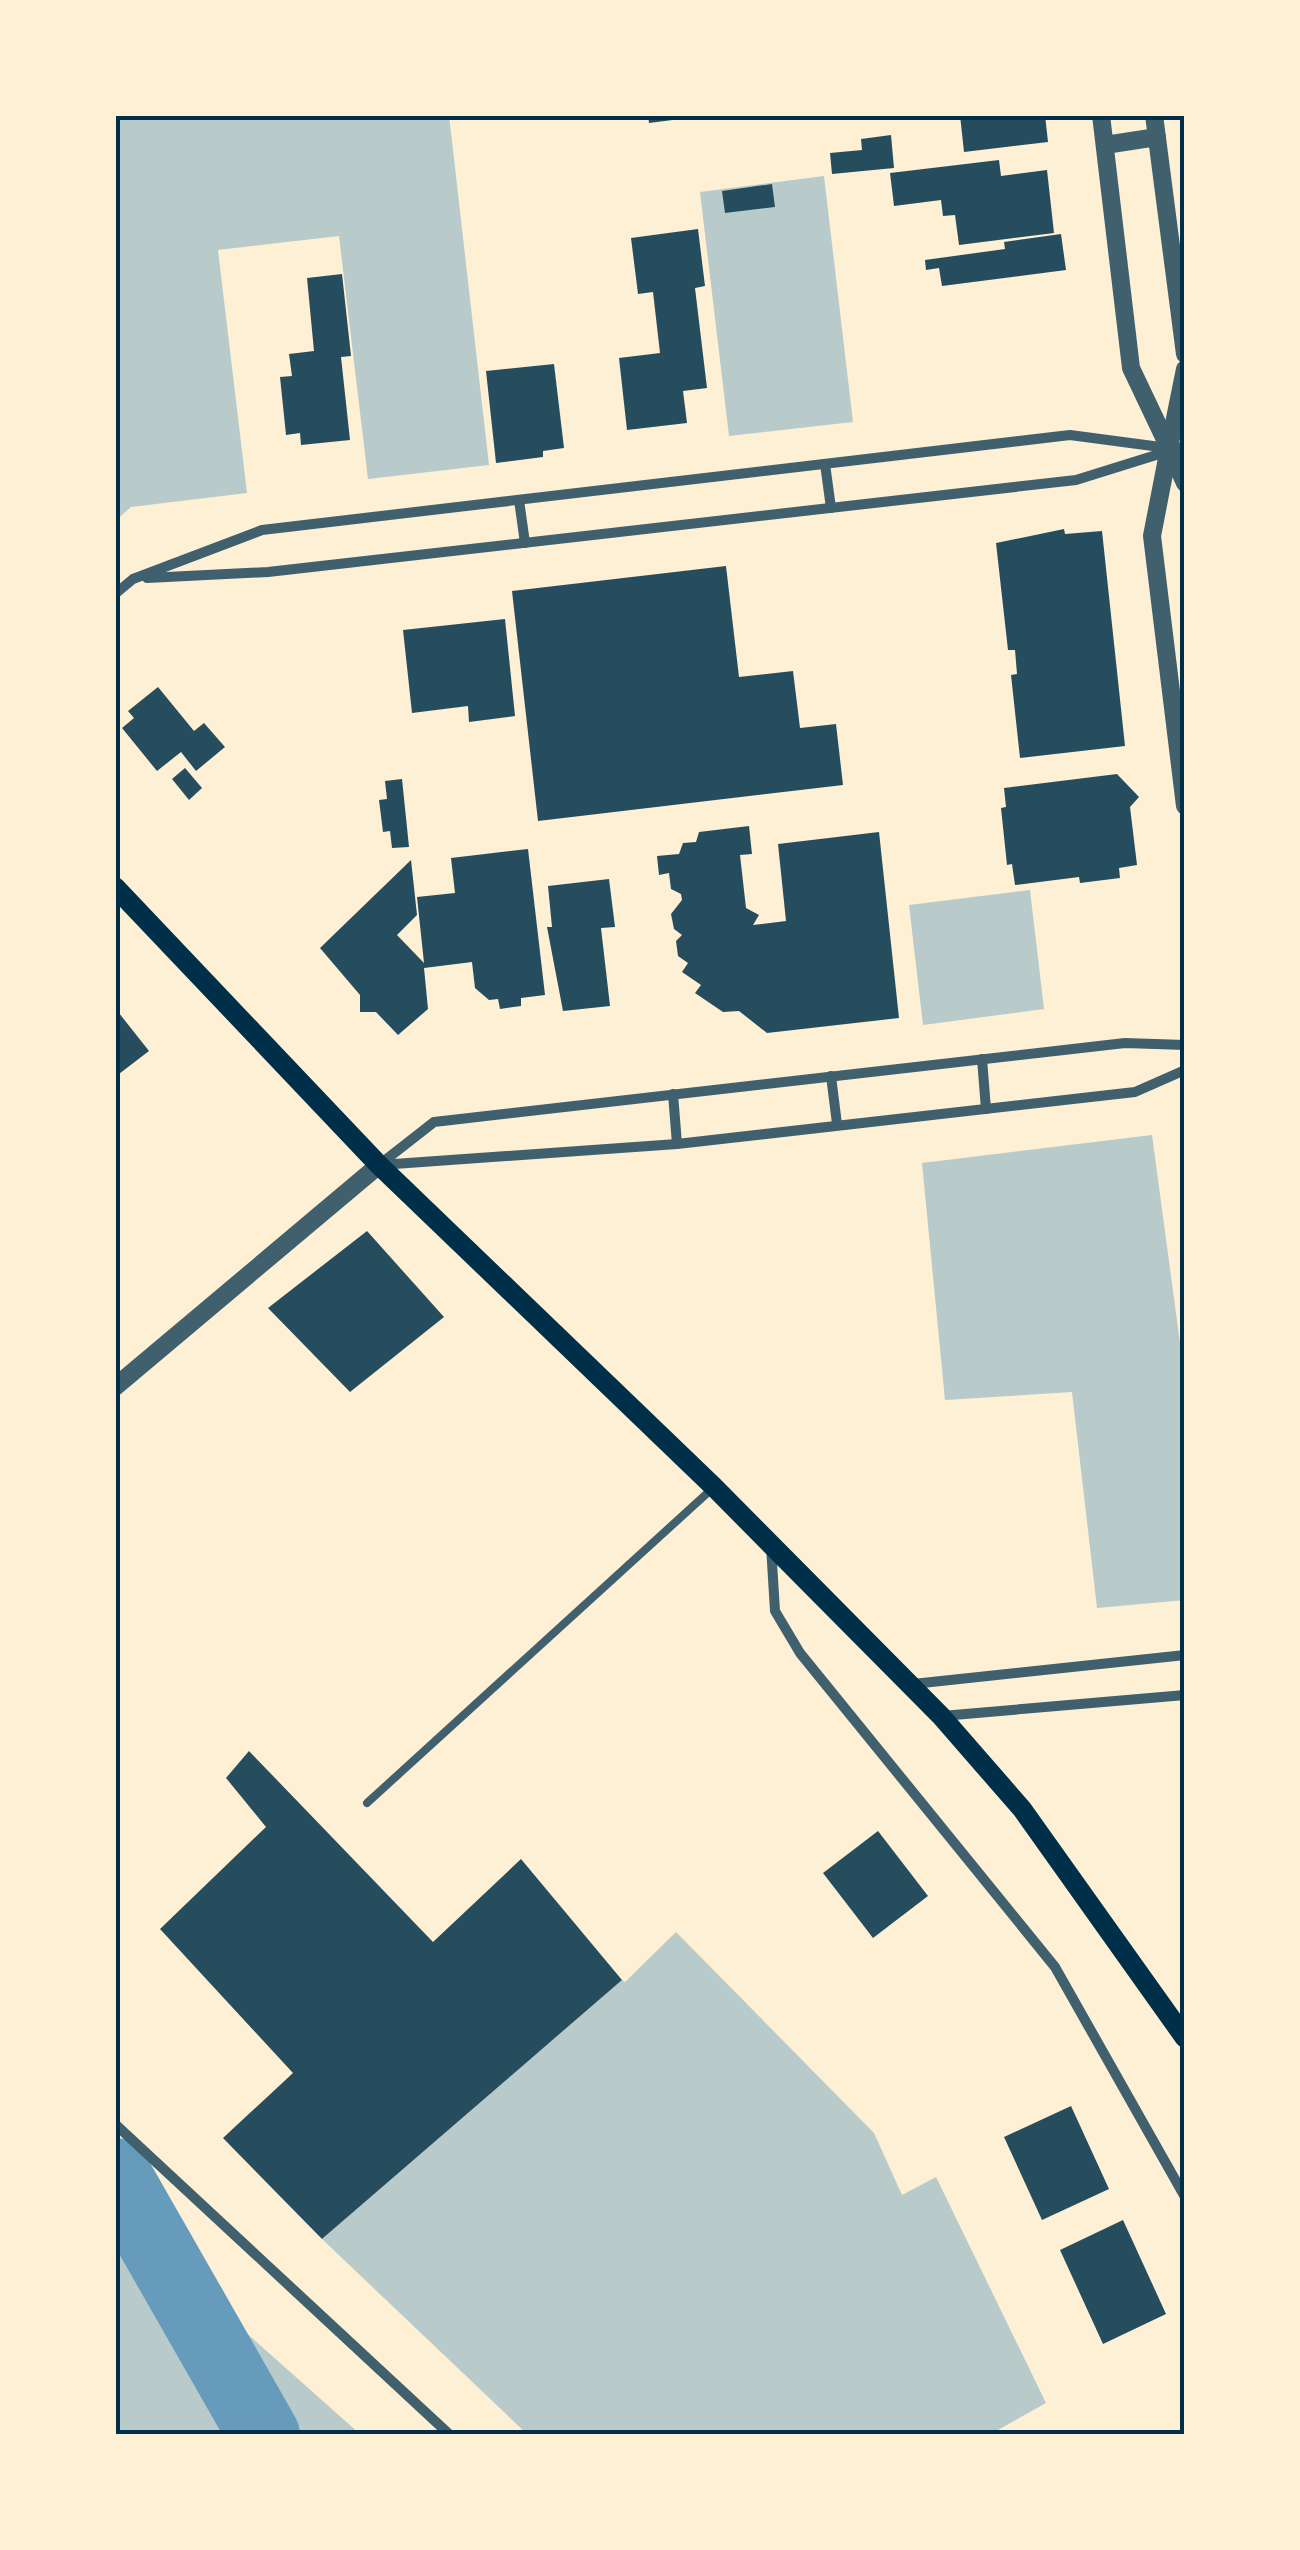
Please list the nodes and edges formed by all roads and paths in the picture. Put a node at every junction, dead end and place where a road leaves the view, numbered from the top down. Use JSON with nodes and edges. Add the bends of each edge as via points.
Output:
{"nodes":[{"id":1,"x":1101,"y":115,"type":"edge"},
{"id":2,"x":1154,"y":115,"type":"edge"},
{"id":3,"x":1157,"y":137,"type":"junction"},
{"id":4,"x":1105,"y":145,"type":"junction"},
{"id":5,"x":1185,"y":354,"type":"edge"},
{"id":6,"x":1185,"y":369,"type":"edge"},
{"id":7,"x":1177,"y":447,"type":"edge"},
{"id":8,"x":825,"y":464,"type":"junction"},
{"id":9,"x":1185,"y":483,"type":"edge"},
{"id":10,"x":518,"y":500,"type":"junction"},
{"id":11,"x":831,"y":508,"type":"junction"},
{"id":12,"x":525,"y":543,"type":"junction"},
{"id":13,"x":134,"y":579,"type":"junction"},
{"id":14,"x":115,"y":594,"type":"edge"},
{"id":15,"x":1176,"y":656,"type":"edge"},
{"id":16,"x":1185,"y":806,"type":"edge"},
{"id":17,"x":115,"y":887,"type":"edge"},
{"id":18,"x":1185,"y":1045,"type":"edge"},
{"id":19,"x":982,"y":1059,"type":"junction"},
{"id":20,"x":1185,"y":1070,"type":"edge"},
{"id":21,"x":831,"y":1076,"type":"junction"},
{"id":22,"x":673,"y":1094,"type":"junction"},
{"id":23,"x":986,"y":1109,"type":"junction"},
{"id":24,"x":837,"y":1124,"type":"junction"},
{"id":25,"x":677,"y":1144,"type":"junction"},
{"id":26,"x":380,"y":1164,"type":"junction"},
{"id":27,"x":115,"y":1388,"type":"edge"},
{"id":28,"x":714,"y":1488,"type":"junction"},
{"id":29,"x":772,"y":1545,"type":"junction"},
{"id":30,"x":1185,"y":1655,"type":"edge"},
{"id":31,"x":910,"y":1685,"type":"junction"},
{"id":32,"x":1185,"y":1694,"type":"edge"},
{"id":33,"x":941,"y":1716,"type":"junction"},
{"id":34,"x":367,"y":1803,"type":"dead end"},
{"id":35,"x":1185,"y":2038,"type":"edge"},
{"id":36,"x":115,"y":2124,"type":"edge"},
{"id":37,"x":1185,"y":2197,"type":"edge"},
{"id":38,"x":450,"y":2435,"type":"edge"}],
"edges":[{"from":1,"to":4,"type":"street"},
{"from":2,"to":3,"type":"street"},
{"from":3,"to":4,"type":"street"},
{"from":3,"to":5,"type":"street"},
{"from":4,"to":7,"type":"street","via":[[1131,368]]},
{"from":6,"to":7,"type":"street"},
{"from":7,"to":8,"type":"street","via":[[1070,435]]},
{"from":7,"to":9,"type":"street"},
{"from":7,"to":11,"type":"street","via":[[1076,480]]},
{"from":7,"to":15,"type":"street","via":[[1152,536]]},
{"from":8,"to":10,"type":"street"},
{"from":8,"to":11,"type":"street"},
{"from":10,"to":12,"type":"street"},
{"from":10,"to":13,"type":"street","via":[[262,530]]},
{"from":11,"to":12,"type":"street"},
{"from":12,"to":13,"type":"street","via":[[268,572]]},
{"from":13,"to":14,"type":"street"},
{"from":15,"to":16,"type":"street"},
{"from":17,"to":26,"type":"main road"},
{"from":18,"to":19,"type":"street","via":[[1125,1043]]},
{"from":19,"to":21,"type":"street"},
{"from":19,"to":23,"type":"street"},
{"from":20,"to":23,"type":"street","via":[[1135,1092]]},
{"from":21,"to":22,"type":"street"},
{"from":21,"to":24,"type":"street"},
{"from":22,"to":25,"type":"street"},
{"from":22,"to":26,"type":"street","via":[[434,1122]]},
{"from":23,"to":24,"type":"street"},
{"from":24,"to":25,"type":"street"},
{"from":25,"to":26,"type":"street"},
{"from":26,"to":27,"type":"street"},
{"from":26,"to":28,"type":"main road"},
{"from":28,"to":29,"type":"main road"},
{"from":28,"to":34,"type":"lane"},
{"from":29,"to":31,"type":"main road"},
{"from":29,"to":37,"type":"street","via":[[775,1610],[800,1653],[1055,1967]]},
{"from":30,"to":31,"type":"street"},
{"from":31,"to":33,"type":"main road"},
{"from":32,"to":33,"type":"street"},
{"from":33,"to":35,"type":"main road","via":[[1022,1809]]},
{"from":36,"to":38,"type":"street"}]}
